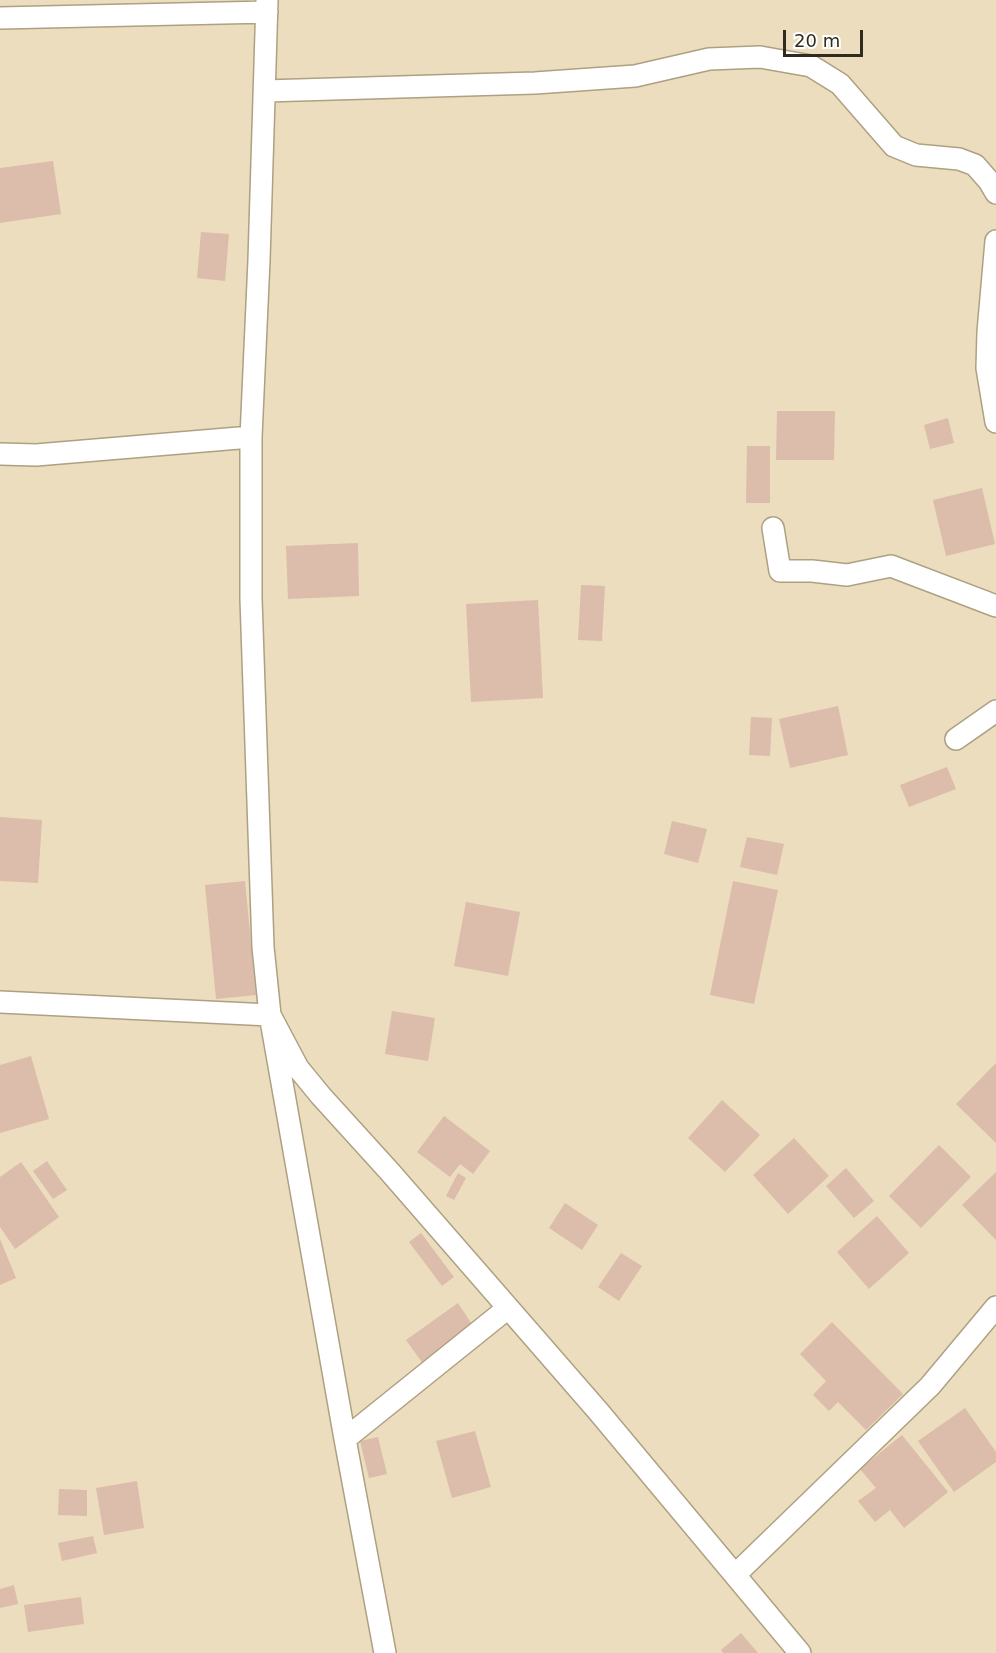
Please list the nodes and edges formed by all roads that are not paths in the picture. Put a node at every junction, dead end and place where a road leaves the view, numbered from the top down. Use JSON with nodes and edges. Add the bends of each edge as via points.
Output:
{"nodes":[{"id":1,"x":267,"y":6,"type":"edge"},
{"id":2,"x":0,"y":18,"type":"edge"},
{"id":3,"x":265,"y":91,"type":"junction"},
{"id":4,"x":996,"y":193,"type":"edge"},
{"id":5,"x":996,"y":241,"type":"edge"},
{"id":6,"x":996,"y":422,"type":"edge"},
{"id":7,"x":251,"y":437,"type":"junction"},
{"id":8,"x":0,"y":454,"type":"edge"},
{"id":9,"x":773,"y":528,"type":"dead end"},
{"id":10,"x":996,"y":606,"type":"edge"},
{"id":11,"x":996,"y":711,"type":"edge"},
{"id":12,"x":956,"y":739,"type":"dead end"},
{"id":13,"x":0,"y":1002,"type":"edge"},
{"id":14,"x":270,"y":1015,"type":"junction"},
{"id":15,"x":996,"y":1307,"type":"edge"},
{"id":16,"x":508,"y":1308,"type":"junction"},
{"id":17,"x":345,"y":1439,"type":"junction"},
{"id":18,"x":736,"y":1574,"type":"junction"},
{"id":19,"x":385,"y":1653,"type":"edge"},
{"id":20,"x":800,"y":1653,"type":"edge"}],
"edges":[{"from":1,"to":2,"type":"street"},
{"from":1,"to":3,"type":"street"},
{"from":3,"to":4,"type":"street","via":[[557,82],[634,76],[709,59],[760,57],[811,66],[840,84],[894,146],[916,155],[959,159],[975,165]]},
{"from":3,"to":7,"type":"street"},
{"from":5,"to":6,"type":"street","via":[[987,368]]},
{"from":7,"to":8,"type":"street","via":[[36,455]]},
{"from":7,"to":14,"type":"street","via":[[251,599],[262,935]]},
{"from":9,"to":10,"type":"street","via":[[780,571],[847,575],[891,566]]},
{"from":11,"to":12,"type":"street"},
{"from":13,"to":14,"type":"street"},
{"from":14,"to":16,"type":"street","via":[[298,1068],[313,1087]]},
{"from":14,"to":17,"type":"street"},
{"from":15,"to":18,"type":"street","via":[[930,1386]]},
{"from":16,"to":17,"type":"street"},
{"from":16,"to":18,"type":"street"},
{"from":17,"to":19,"type":"street"},
{"from":18,"to":20,"type":"street"}]}
